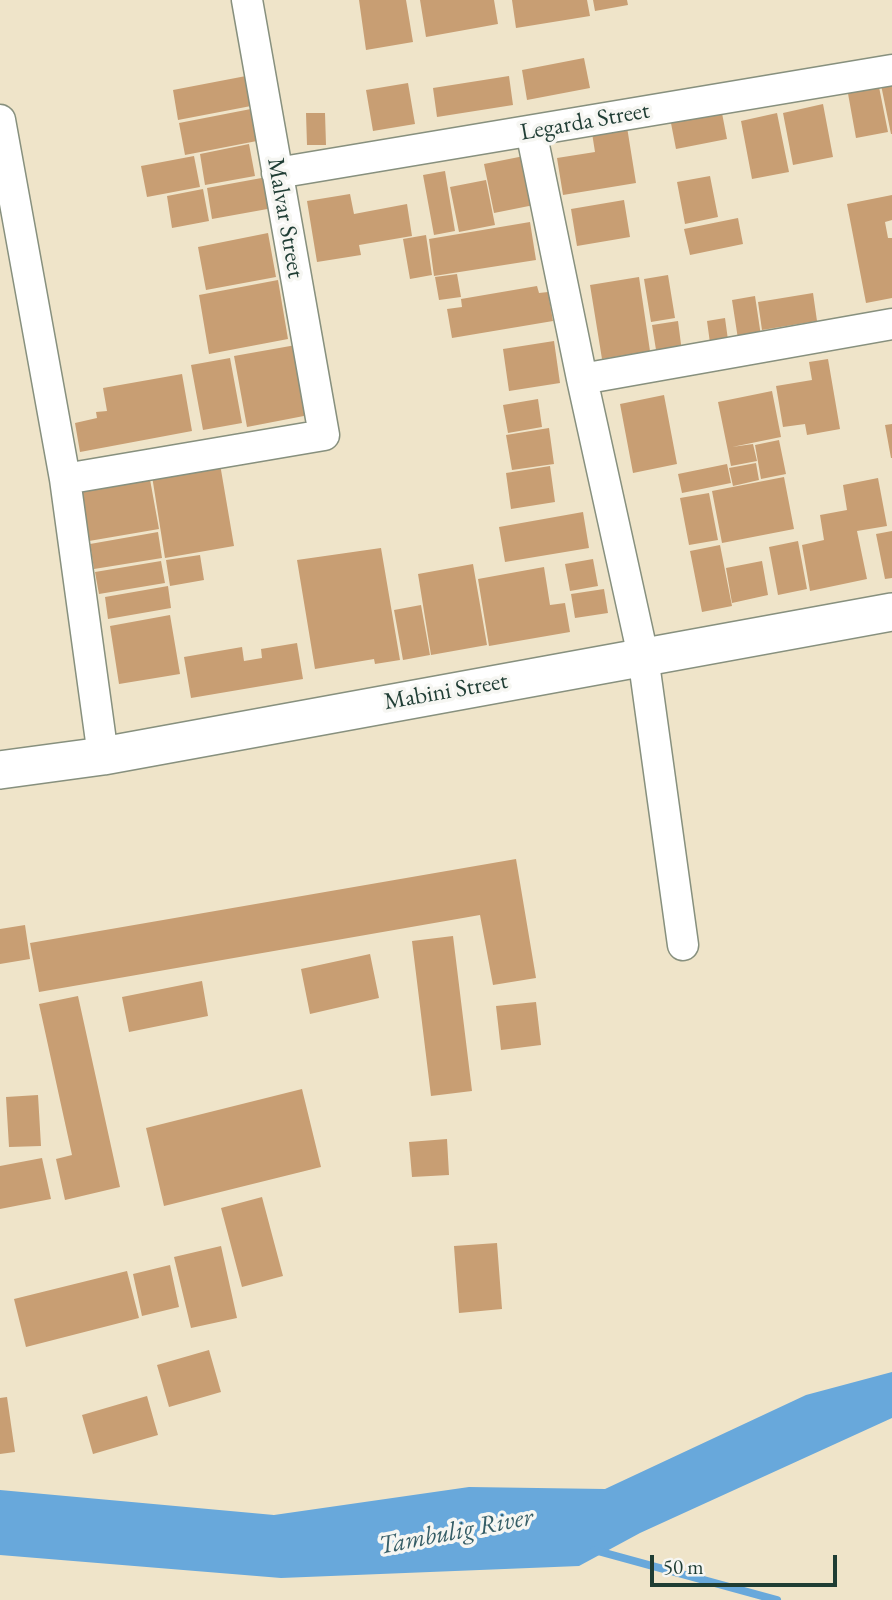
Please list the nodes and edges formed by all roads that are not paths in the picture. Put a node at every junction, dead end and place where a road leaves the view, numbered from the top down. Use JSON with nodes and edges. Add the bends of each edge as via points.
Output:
{"nodes":[{"id":1,"x":247,"y":0,"type":"edge"},
{"id":2,"x":892,"y":70,"type":"edge"},
{"id":3,"x":0,"y":120,"type":"edge"},
{"id":4,"x":531,"y":131,"type":"junction"},
{"id":5,"x":278,"y":173,"type":"junction"},
{"id":6,"x":892,"y":324,"type":"edge"},
{"id":7,"x":582,"y":379,"type":"junction"},
{"id":8,"x":65,"y":479,"type":"junction"},
{"id":9,"x":892,"y":612,"type":"edge"},
{"id":10,"x":643,"y":656,"type":"junction"},
{"id":11,"x":103,"y":755,"type":"junction"},
{"id":12,"x":0,"y":771,"type":"edge"},
{"id":13,"x":683,"y":945,"type":"dead end"}],
"edges":[{"from":1,"to":5,"type":"street","name":"Malvar Street"},
{"from":2,"to":4,"type":"street","name":"Legarda Street"},
{"from":3,"to":8,"type":"street"},
{"from":4,"to":5,"type":"street","name":"Legarda Street"},
{"from":4,"to":7,"type":"street"},
{"from":5,"to":8,"type":"street","name":"Malvar Street","via":[[324,435]]},
{"from":6,"to":7,"type":"street"},
{"from":7,"to":10,"type":"street"},
{"from":8,"to":11,"type":"street"},
{"from":9,"to":10,"type":"street","name":"Mabini Street"},
{"from":10,"to":11,"type":"street","name":"Mabini Street"},
{"from":10,"to":13,"type":"street"},
{"from":11,"to":12,"type":"street","name":"Mabini Street"}]}
